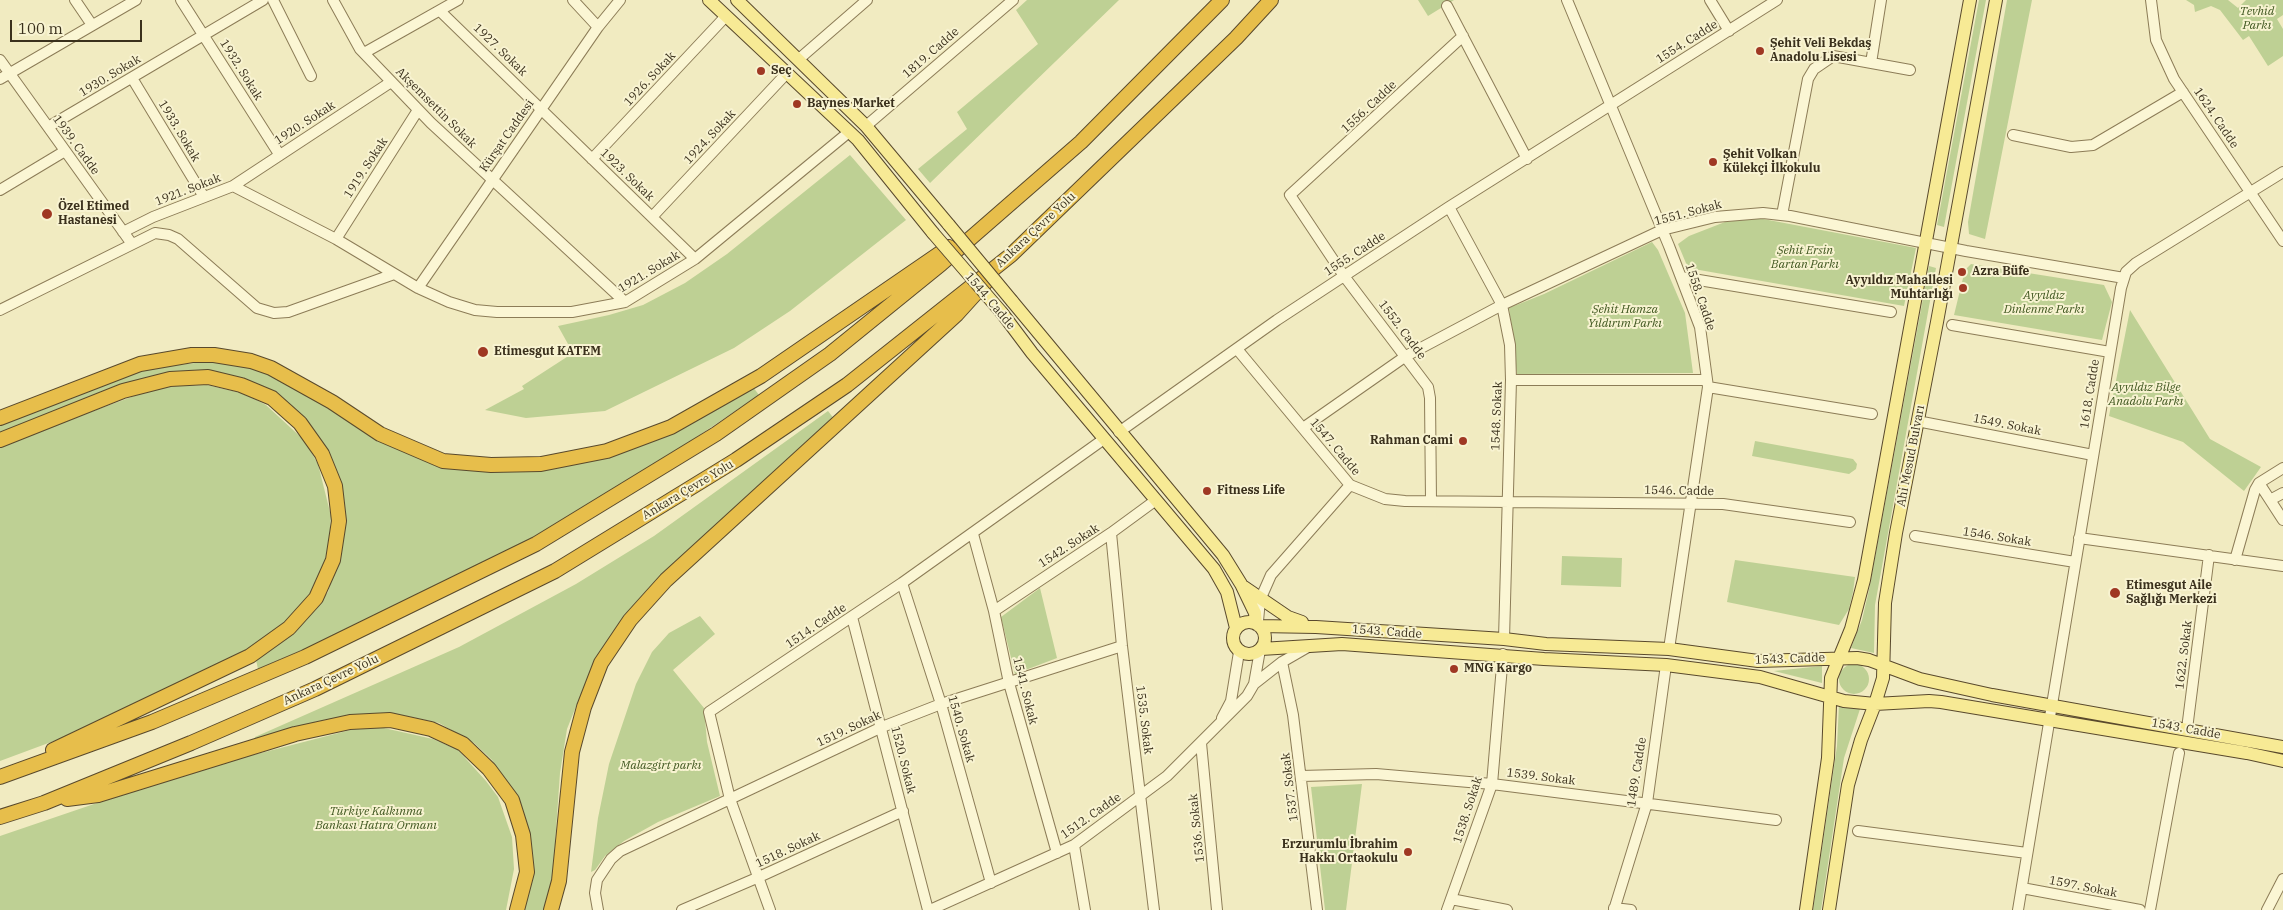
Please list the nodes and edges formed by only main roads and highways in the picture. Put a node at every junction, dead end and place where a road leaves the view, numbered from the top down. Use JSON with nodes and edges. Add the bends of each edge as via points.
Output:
{"nodes":[{"id":1,"x":709,"y":0,"type":"edge"},
{"id":2,"x":738,"y":0,"type":"edge"},
{"id":3,"x":1222,"y":0,"type":"edge"},
{"id":4,"x":1270,"y":0,"type":"edge"},
{"id":5,"x":1970,"y":0,"type":"edge"},
{"id":6,"x":1996,"y":0,"type":"edge"},
{"id":7,"x":997,"y":214,"type":"junction"},
{"id":8,"x":1011,"y":255,"type":"junction"},
{"id":9,"x":0,"y":418,"type":"edge"},
{"id":10,"x":0,"y":440,"type":"edge"},
{"id":11,"x":1241,"y":584,"type":"junction"},
{"id":12,"x":1258,"y":625,"type":"junction"},
{"id":13,"x":1316,"y":626,"type":"junction"},
{"id":14,"x":1236,"y":628,"type":"junction"},
{"id":15,"x":1260,"y":650,"type":"junction"},
{"id":16,"x":1838,"y":657,"type":"junction"},
{"id":17,"x":1884,"y":665,"type":"junction"},
{"id":18,"x":1830,"y":698,"type":"junction"},
{"id":19,"x":1876,"y":704,"type":"junction"},
{"id":20,"x":2283,"y":747,"type":"edge"},
{"id":21,"x":2283,"y":762,"type":"edge"},
{"id":22,"x":21,"y":770,"type":"junction"},
{"id":23,"x":0,"y":777,"type":"edge"},
{"id":24,"x":44,"y":803,"type":"junction"},
{"id":25,"x":0,"y":817,"type":"edge"},
{"id":26,"x":518,"y":910,"type":"edge"},
{"id":27,"x":551,"y":910,"type":"edge"},
{"id":28,"x":1806,"y":910,"type":"edge"},
{"id":29,"x":1829,"y":910,"type":"edge"}],
"edges":[{"from":1,"to":14,"type":"main road","name":"1544. Cadde","bridge":true,"via":[[858,140],[1222,580]]},
{"from":2,"to":11,"type":"main road","name":"1544. Cadde","bridge":true,"via":[[866,126],[1223,555]]},
{"from":3,"to":7,"type":"highway","via":[[1081,142]]},
{"from":4,"to":8,"type":"highway","name":"Ankara Çevre Yolu","via":[[1236,38]]},
{"from":5,"to":16,"type":"main road","name":"Ahi Mesud Bulvarı","via":[[1864,580]]},
{"from":6,"to":17,"type":"main road","name":"Ahi Mesud Bulvarı","via":[[1887,590]]},
{"from":7,"to":9,"type":"highway","via":[[761,376],[671,427],[607,451],[541,464],[491,465],[443,460],[380,434],[324,397],[271,368],[214,355],[192,355],[140,364]]},
{"from":7,"to":22,"type":"highway","via":[[941,264],[822,360],[716,434],[536,544],[305,657],[152,722]]},
{"from":8,"to":24,"type":"highway","name":"Ankara Çevre Yolu","via":[[846,385],[736,460],[555,571],[315,689]]},
{"from":8,"to":27,"type":"highway","via":[[957,314],[666,580],[630,620],[602,663],[584,708],[572,752],[559,882]]},
{"from":10,"to":22,"type":"highway","via":[[123,391],[170,378],[208,378],[241,385],[272,398],[300,423],[317,446],[335,486],[339,521],[333,560],[316,598],[289,628],[250,656],[65,744]]},
{"from":11,"to":12,"type":"main road","name":"1544. Cadde"},
{"from":11,"to":13,"type":"main road","via":[[1288,617]]},
{"from":12,"to":13,"type":"main road","name":"1543. Cadde"},
{"from":12,"to":14,"type":"main road","via":[[1243,623]]},
{"from":12,"to":15,"type":"main road","via":[[1264,634],[1264,645]]},
{"from":13,"to":16,"type":"main road","name":"1543. Cadde","via":[[1546,644],[1669,649],[1758,661],[1793,662]]},
{"from":14,"to":15,"type":"main road","via":[[1232,638],[1239,652],[1252,654]]},
{"from":15,"to":18,"type":"main road","name":"1543. Cadde","via":[[1342,644],[1666,665],[1760,677]]},
{"from":16,"to":17,"type":"main road","name":"1543. Cadde"},
{"from":16,"to":18,"type":"main road","name":"Ahi Mesud Bulvarı","via":[[1831,678]]},
{"from":17,"to":19,"type":"main road","name":"Ahi Mesud Bulvarı"},
{"from":17,"to":20,"type":"main road","name":"1543. Cadde","via":[[1936,683]]},
{"from":18,"to":19,"type":"main road","name":"1543. Cadde"},
{"from":18,"to":28,"type":"main road","name":"Ahi Mesud Bulvarı","via":[[1828,758]]},
{"from":19,"to":21,"type":"main road","name":"1543. Cadde","via":[[1935,701],[2247,753]]},
{"from":19,"to":29,"type":"main road","name":"Ahi Mesud Bulvarı","via":[[1860,740],[1848,785]]},
{"from":22,"to":23,"type":"highway"},
{"from":24,"to":25,"type":"highway","name":"Ankara Çevre Yolu"},
{"from":24,"to":26,"type":"highway","via":[[98,795],[295,734],[350,722],[390,720],[431,729],[463,744],[489,769],[512,800],[523,835],[527,872]]}]}
